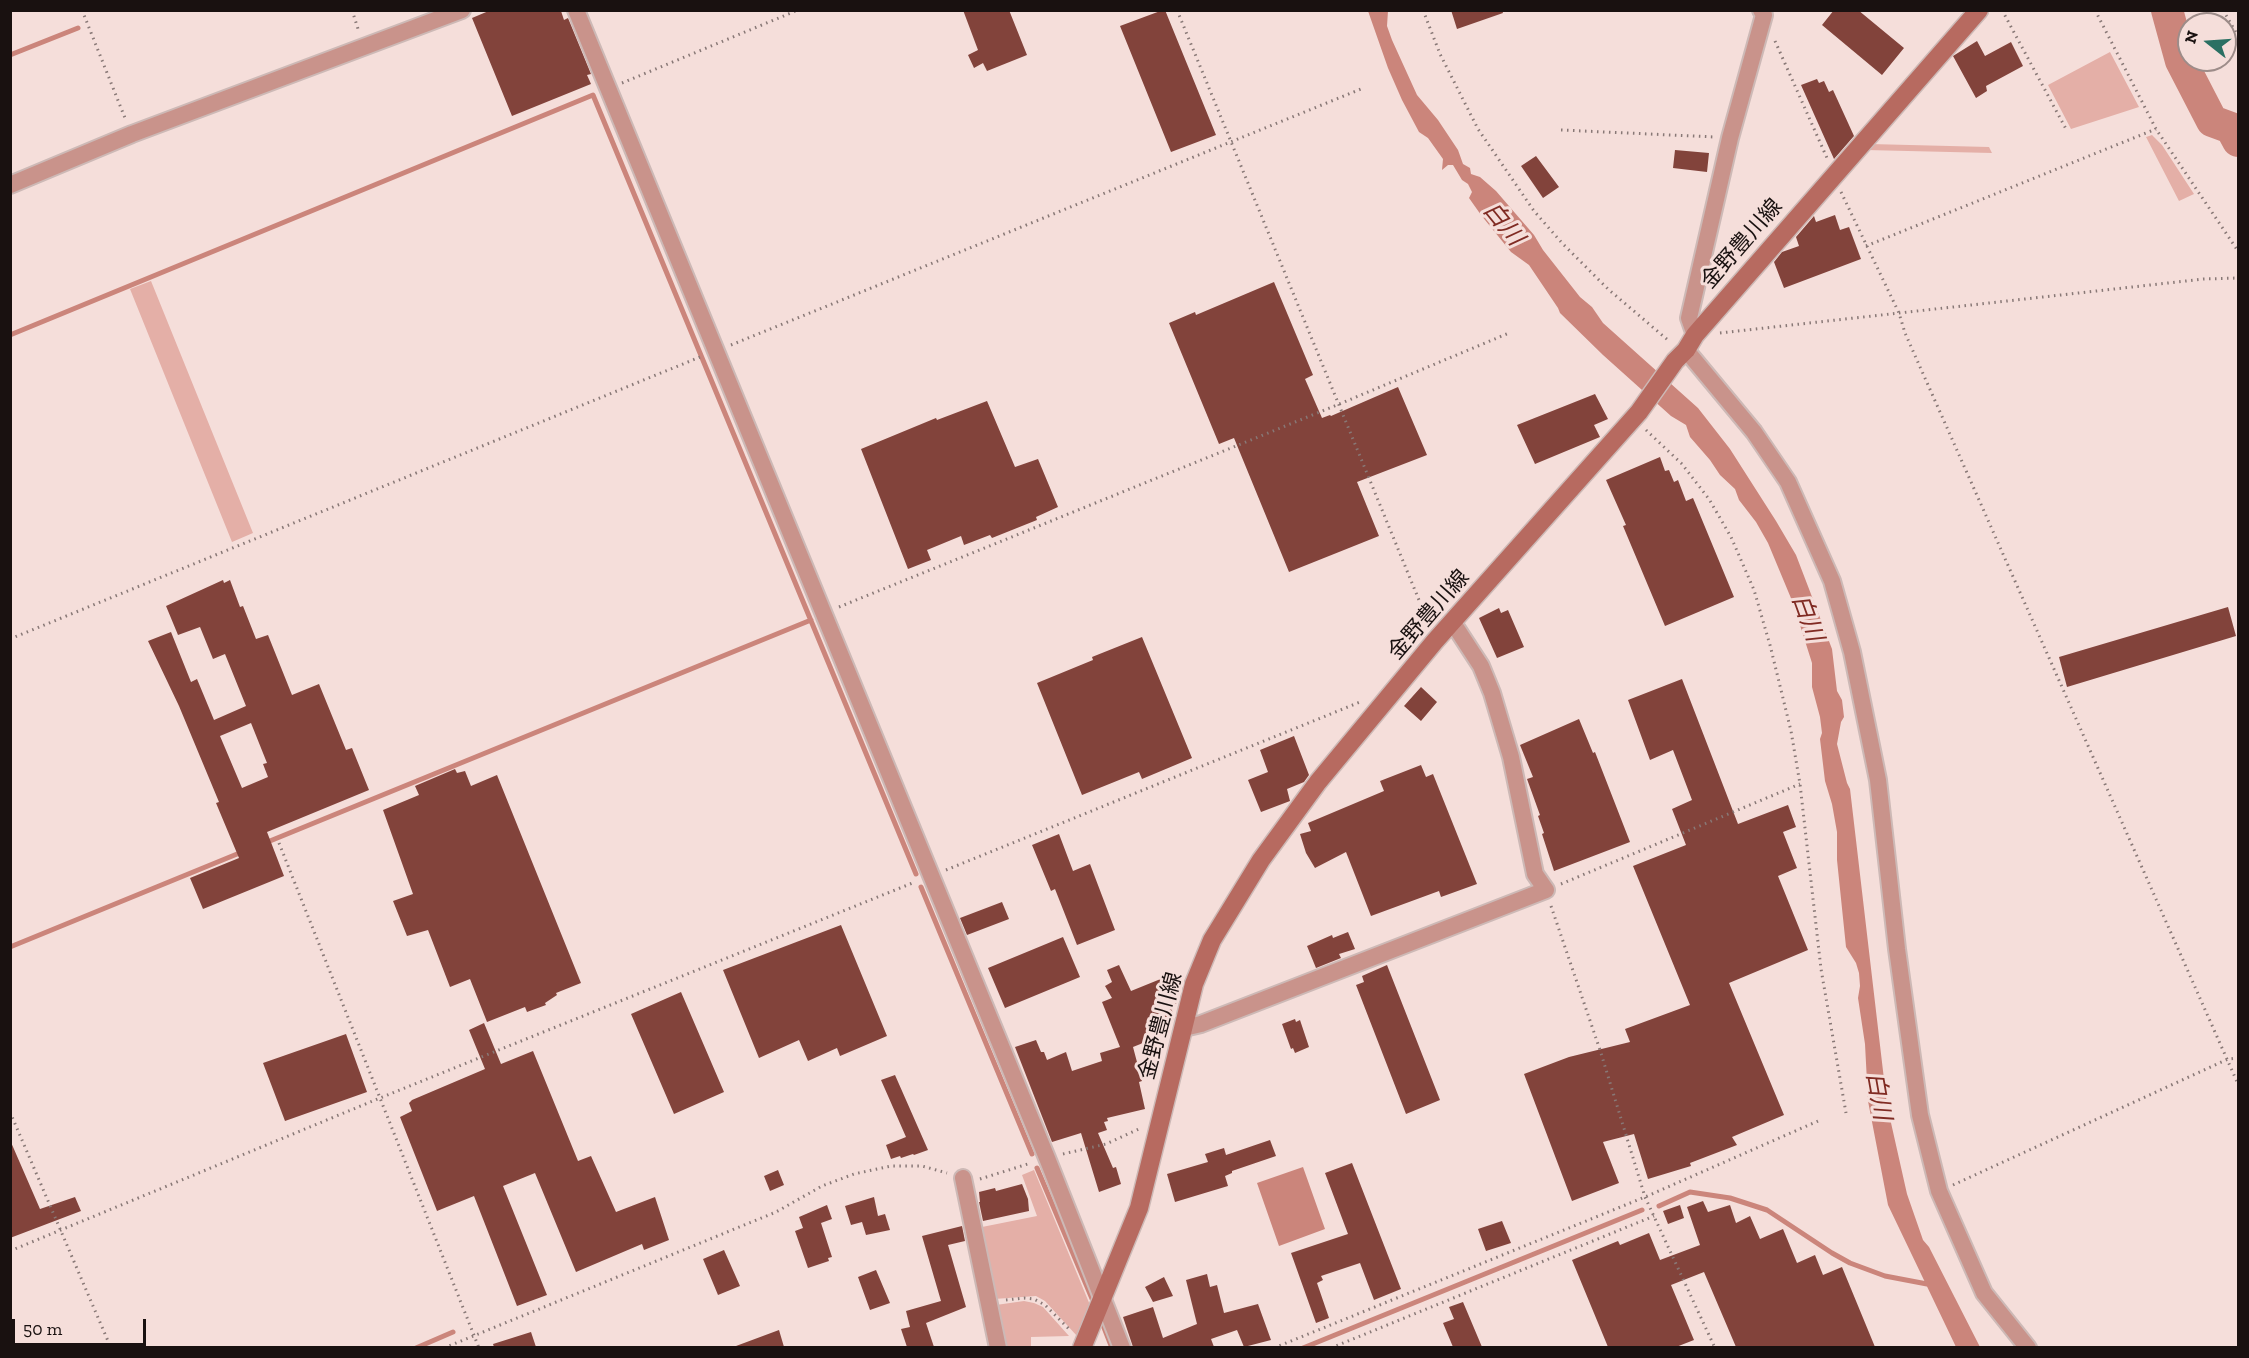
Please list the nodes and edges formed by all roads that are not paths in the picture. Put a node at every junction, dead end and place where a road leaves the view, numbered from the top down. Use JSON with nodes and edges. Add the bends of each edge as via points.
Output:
{"nodes":[{"id":1,"x":462,"y":10,"type":"edge"},
{"id":2,"x":576,"y":10,"type":"edge"},
{"id":3,"x":1761,"y":10,"type":"edge"},
{"id":4,"x":1979,"y":10,"type":"edge"},
{"id":5,"x":10,"y":185,"type":"edge"},
{"id":6,"x":1686,"y":349,"type":"junction"},
{"id":7,"x":1453,"y":623,"type":"junction"},
{"id":8,"x":1184,"y":1028,"type":"junction"},
{"id":9,"x":963,"y":1178,"type":"road end"},
{"id":10,"x":1103,"y":1300,"type":"junction"},
{"id":11,"x":1083,"y":1346,"type":"edge"},
{"id":12,"x":998,"y":1347,"type":"edge"},
{"id":13,"x":1122,"y":1347,"type":"edge"},
{"id":14,"x":2028,"y":1347,"type":"edge"}],
"edges":[{"from":1,"to":5,"type":"street","via":[[132,134]]},
{"from":2,"to":10,"type":"street"},
{"from":3,"to":6,"type":"street","via":[[1764,15],[1730,138],[1689,318]]},
{"from":4,"to":6,"type":"main road","name":"金野豊川線"},
{"from":6,"to":7,"type":"main road","name":"金野豊川線","via":[[1637,415]]},
{"from":6,"to":14,"type":"street","via":[[1754,432],[1788,482],[1832,581],[1852,652],[1878,780],[1920,1115],[1939,1191],[1984,1293]]},
{"from":7,"to":8,"type":"main road","name":"金野豊川線","via":[[1318,782],[1261,860],[1212,940],[1194,984]]},
{"from":7,"to":8,"type":"street","via":[[1481,666],[1492,693],[1511,757],[1534,874],[1546,890]]},
{"from":8,"to":10,"type":"main road","name":"金野豊川線","via":[[1139,1208]]},
{"from":9,"to":12,"type":"street"},
{"from":10,"to":11,"type":"main road","name":"金野豊川線"},
{"from":10,"to":13,"type":"street"}]}
